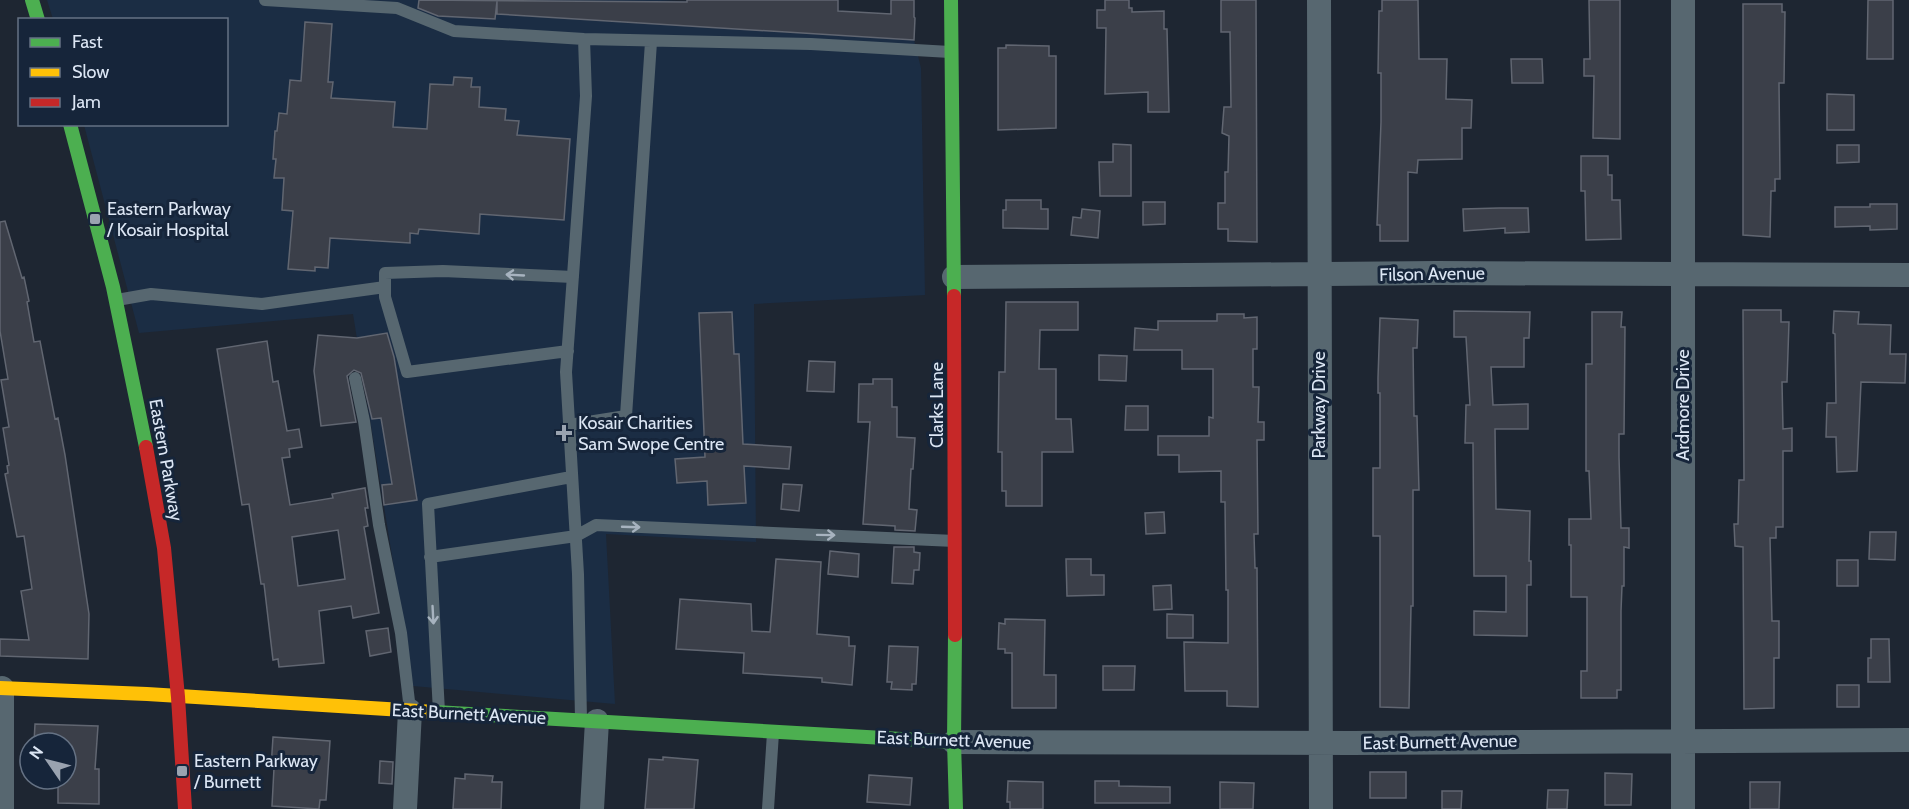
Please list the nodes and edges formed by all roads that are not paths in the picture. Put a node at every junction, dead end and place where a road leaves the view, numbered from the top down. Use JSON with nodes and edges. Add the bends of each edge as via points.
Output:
{"nodes":[{"id":1,"x":32,"y":0,"type":"edge"},
{"id":2,"x":265,"y":0,"type":"edge"},
{"id":3,"x":951,"y":0,"type":"edge"},
{"id":4,"x":1319,"y":0,"type":"edge"},
{"id":5,"x":1683,"y":0,"type":"edge"},
{"id":6,"x":37,"y":18,"type":"edge"},
{"id":7,"x":584,"y":39,"type":"junction"},
{"id":8,"x":651,"y":42,"type":"junction"},
{"id":9,"x":952,"y":52,"type":"junction"},
{"id":10,"x":71,"y":126,"type":"edge"},
{"id":11,"x":1683,"y":273,"type":"junction"},
{"id":12,"x":1319,"y":275,"type":"junction"},
{"id":13,"x":1909,"y":275,"type":"edge"},
{"id":14,"x":573,"y":277,"type":"junction"},
{"id":15,"x":954,"y":278,"type":"junction"},
{"id":16,"x":385,"y":282,"type":"junction"},
{"id":17,"x":115,"y":301,"type":"junction"},
{"id":18,"x":568,"y":351,"type":"junction"},
{"id":19,"x":355,"y":378,"type":"dead end"},
{"id":20,"x":569,"y":425,"type":"junction"},
{"id":21,"x":572,"y":477,"type":"junction"},
{"id":22,"x":576,"y":536,"type":"junction"},
{"id":23,"x":956,"y":541,"type":"junction"},
{"id":24,"x":430,"y":557,"type":"junction"},
{"id":25,"x":1,"y":688,"type":"edge"},
{"id":26,"x":178,"y":697,"type":"junction"},
{"id":27,"x":410,"y":711,"type":"junction"},
{"id":28,"x":440,"y":713,"type":"junction"},
{"id":29,"x":589,"y":721,"type":"junction"},
{"id":30,"x":773,"y":732,"type":"junction"},
{"id":31,"x":1682,"y":740,"type":"junction"},
{"id":32,"x":1909,"y":740,"type":"edge"},
{"id":33,"x":954,"y":742,"type":"junction"},
{"id":34,"x":1321,"y":742,"type":"junction"},
{"id":35,"x":2,"y":809,"type":"edge"},
{"id":36,"x":185,"y":809,"type":"edge"},
{"id":37,"x":405,"y":809,"type":"edge"},
{"id":38,"x":592,"y":809,"type":"edge"},
{"id":39,"x":768,"y":809,"type":"edge"},
{"id":40,"x":956,"y":809,"type":"edge"},
{"id":41,"x":1321,"y":809,"type":"edge"},
{"id":42,"x":1683,"y":809,"type":"edge"}],
"edges":[{"from":1,"to":6,"type":"street"},
{"from":2,"to":7,"type":"lane","via":[[397,8],[454,31]]},
{"from":3,"to":9,"type":"street","name":"Clarks Lane"},
{"from":4,"to":12,"type":"street","name":"Parkway Drive"},
{"from":5,"to":11,"type":"street","name":"Ardmore Drive"},
{"from":7,"to":8,"type":"lane"},
{"from":7,"to":14,"type":"lane","via":[[586,96]]},
{"from":8,"to":9,"type":"lane","via":[[811,44]]},
{"from":8,"to":20,"type":"lane","via":[[626,416]]},
{"from":9,"to":15,"type":"street","name":"Clarks Lane"},
{"from":10,"to":17,"type":"street","name":"Eastern Parkway"},
{"from":11,"to":12,"type":"street","name":"Filson Avenue"},
{"from":11,"to":13,"type":"street","name":"Filson Avenue"},
{"from":11,"to":31,"type":"street","name":"Ardmore Drive"},
{"from":12,"to":15,"type":"street","name":"Filson Avenue"},
{"from":12,"to":34,"type":"street","name":"Parkway Drive"},
{"from":14,"to":16,"type":"lane","one_way":true,"via":[[443,271],[385,273]]},
{"from":14,"to":18,"type":"lane"},
{"from":15,"to":23,"type":"street","name":"Clarks Lane"},
{"from":16,"to":17,"type":"lane","via":[[262,304],[151,294]]},
{"from":16,"to":18,"type":"lane","via":[[385,297],[406,372]]},
{"from":17,"to":26,"type":"street","name":"Eastern Parkway","via":[[164,548]]},
{"from":18,"to":20,"type":"lane"},
{"from":19,"to":27,"type":"lane","via":[[401,633]]},
{"from":20,"to":21,"type":"lane"},
{"from":21,"to":22,"type":"lane"},
{"from":21,"to":24,"type":"lane","via":[[428,504]]},
{"from":22,"to":23,"type":"lane","one_way":true,"via":[[596,525]]},
{"from":22,"to":24,"type":"lane"},
{"from":22,"to":29,"type":"lane","via":[[581,683]]},
{"from":23,"to":33,"type":"street","name":"Clarks Lane"},
{"from":24,"to":28,"type":"lane","one_way":true},
{"from":25,"to":26,"type":"street","name":"East Burnett Avenue"},
{"from":25,"to":35,"type":"street"},
{"from":26,"to":27,"type":"street","name":"East Burnett Avenue"},
{"from":26,"to":36,"type":"street","name":"Eastern Parkway"},
{"from":27,"to":28,"type":"street","name":"East Burnett Avenue"},
{"from":27,"to":37,"type":"street"},
{"from":28,"to":29,"type":"street","name":"East Burnett Avenue"},
{"from":29,"to":30,"type":"street","name":"East Burnett Avenue"},
{"from":29,"to":38,"type":"street"},
{"from":30,"to":33,"type":"street","name":"East Burnett Avenue"},
{"from":30,"to":39,"type":"lane"},
{"from":31,"to":32,"type":"street","name":"East Burnett Avenue"},
{"from":31,"to":34,"type":"street","name":"East Burnett Avenue"},
{"from":31,"to":42,"type":"street","name":"Ardmore Drive"},
{"from":33,"to":34,"type":"street","name":"East Burnett Avenue"},
{"from":33,"to":40,"type":"street","name":"Clarks Lane"},
{"from":34,"to":41,"type":"street","name":"Parkway Drive"}]}
